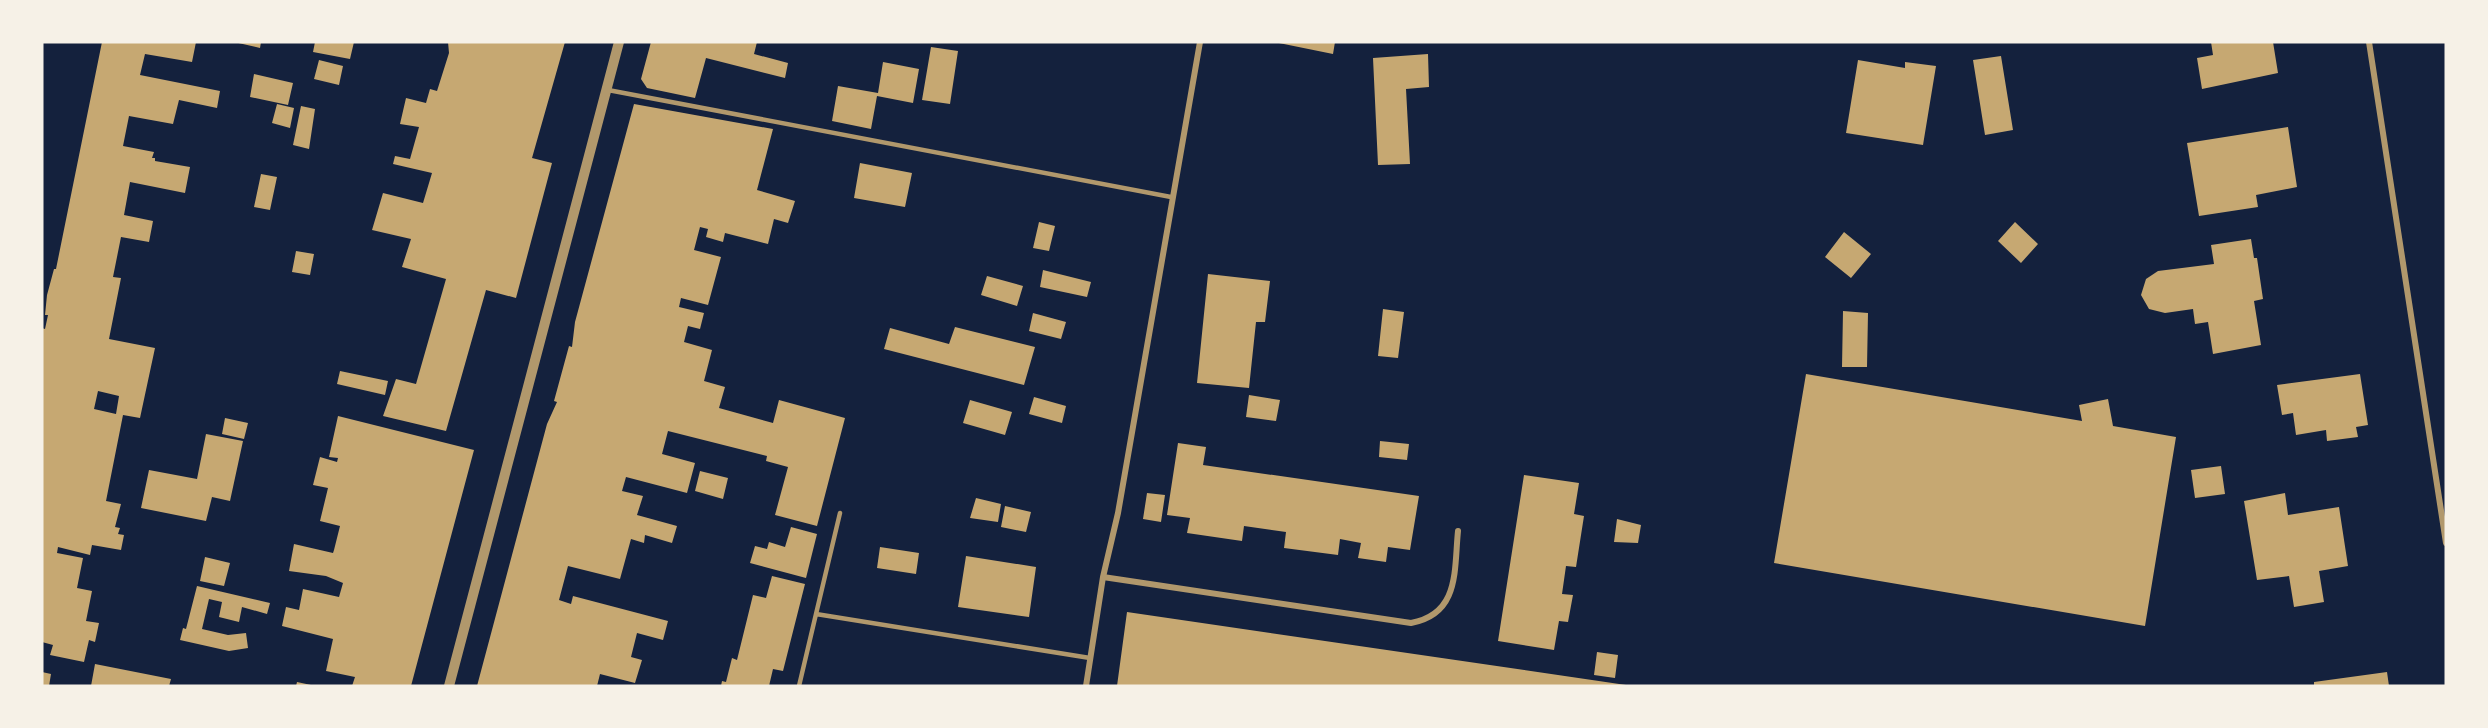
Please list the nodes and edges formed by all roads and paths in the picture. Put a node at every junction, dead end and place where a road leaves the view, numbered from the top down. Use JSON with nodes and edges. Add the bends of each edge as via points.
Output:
{"nodes":[{"id":1,"x":618,"y":42,"type":"edge"},
{"id":2,"x":1200,"y":42,"type":"edge"},
{"id":3,"x":2369,"y":42,"type":"edge"},
{"id":4,"x":606,"y":89,"type":"junction"},
{"id":5,"x":1171,"y":197,"type":"junction"},
{"id":6,"x":840,"y":513,"type":"dead end"},
{"id":7,"x":1458,"y":531,"type":"dead end"},
{"id":8,"x":2446,"y":543,"type":"edge"},
{"id":9,"x":1103,"y":577,"type":"junction"},
{"id":10,"x":816,"y":614,"type":"junction"},
{"id":11,"x":1090,"y":658,"type":"junction"},
{"id":12,"x":449,"y":686,"type":"edge"},
{"id":13,"x":799,"y":686,"type":"edge"},
{"id":14,"x":1086,"y":686,"type":"edge"}],
"edges":[{"from":1,"to":4,"type":"street"},
{"from":2,"to":5,"type":"street"},
{"from":3,"to":8,"type":"street"},
{"from":4,"to":5,"type":"lane"},
{"from":4,"to":12,"type":"street"},
{"from":5,"to":9,"type":"street","via":[[1118,513]]},
{"from":6,"to":10,"type":"lane"},
{"from":7,"to":9,"type":"street","via":[[1449,599],[1434,615],[1411,622]]},
{"from":9,"to":11,"type":"street"},
{"from":10,"to":11,"type":"lane"},
{"from":10,"to":13,"type":"lane"},
{"from":11,"to":14,"type":"street"}]}
